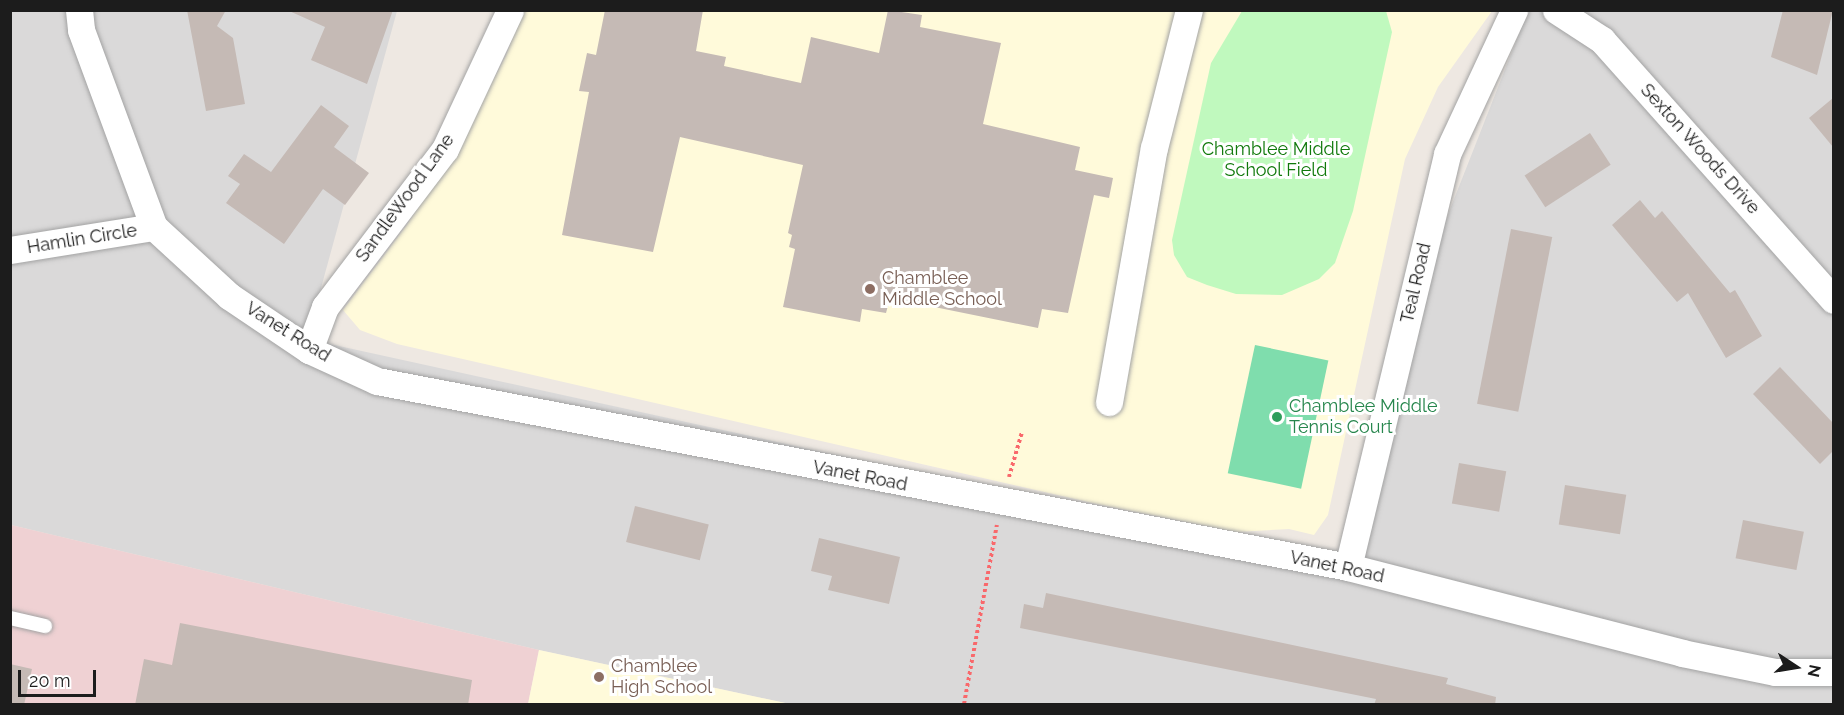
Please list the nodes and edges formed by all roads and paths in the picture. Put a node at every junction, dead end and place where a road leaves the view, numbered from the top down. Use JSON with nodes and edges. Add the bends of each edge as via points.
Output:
{"nodes":[{"id":1,"x":79,"y":10,"type":"edge"},
{"id":2,"x":510,"y":10,"type":"edge"},
{"id":3,"x":1189,"y":10,"type":"edge"},
{"id":4,"x":1514,"y":10,"type":"edge"},
{"id":5,"x":1556,"y":10,"type":"edge"},
{"id":6,"x":154,"y":227,"type":"junction"},
{"id":7,"x":10,"y":250,"type":"edge"},
{"id":8,"x":1833,"y":300,"type":"edge"},
{"id":9,"x":309,"y":350,"type":"junction"},
{"id":10,"x":1109,"y":402,"type":"dead end"},
{"id":11,"x":1023,"y":432,"type":"dead end"},
{"id":12,"x":1006,"y":485,"type":"dead end"},
{"id":13,"x":1000,"y":513,"type":"dead end"},
{"id":14,"x":1348,"y":567,"type":"junction"},
{"id":15,"x":10,"y":618,"type":"edge"},
{"id":16,"x":45,"y":626,"type":"dead end"},
{"id":17,"x":1833,"y":672,"type":"edge"},
{"id":18,"x":964,"y":705,"type":"edge"}],
"edges":[{"from":1,"to":6,"type":"street","name":"Vanet Road","via":[[81,30]]},
{"from":2,"to":9,"type":"street","name":"SandleWood Lane","via":[[445,149],[325,307]]},
{"from":3,"to":10,"type":"street","via":[[1154,148]]},
{"from":4,"to":14,"type":"street","name":"Teal Road","via":[[1446,154]]},
{"from":5,"to":8,"type":"street","name":"Sexton Woods Drive","via":[[1602,40]]},
{"from":6,"to":7,"type":"street","name":"Hamlin Circle"},
{"from":6,"to":9,"type":"street","name":"Vanet Road","via":[[229,296]]},
{"from":9,"to":14,"type":"street","name":"Vanet Road","via":[[377,381],[482,403]]},
{"from":11,"to":12,"type":"path"},
{"from":13,"to":18,"type":"path"},
{"from":14,"to":17,"type":"street","name":"Vanet Road","via":[[1682,653],[1775,672]]},
{"from":15,"to":16,"type":"lane"}]}
